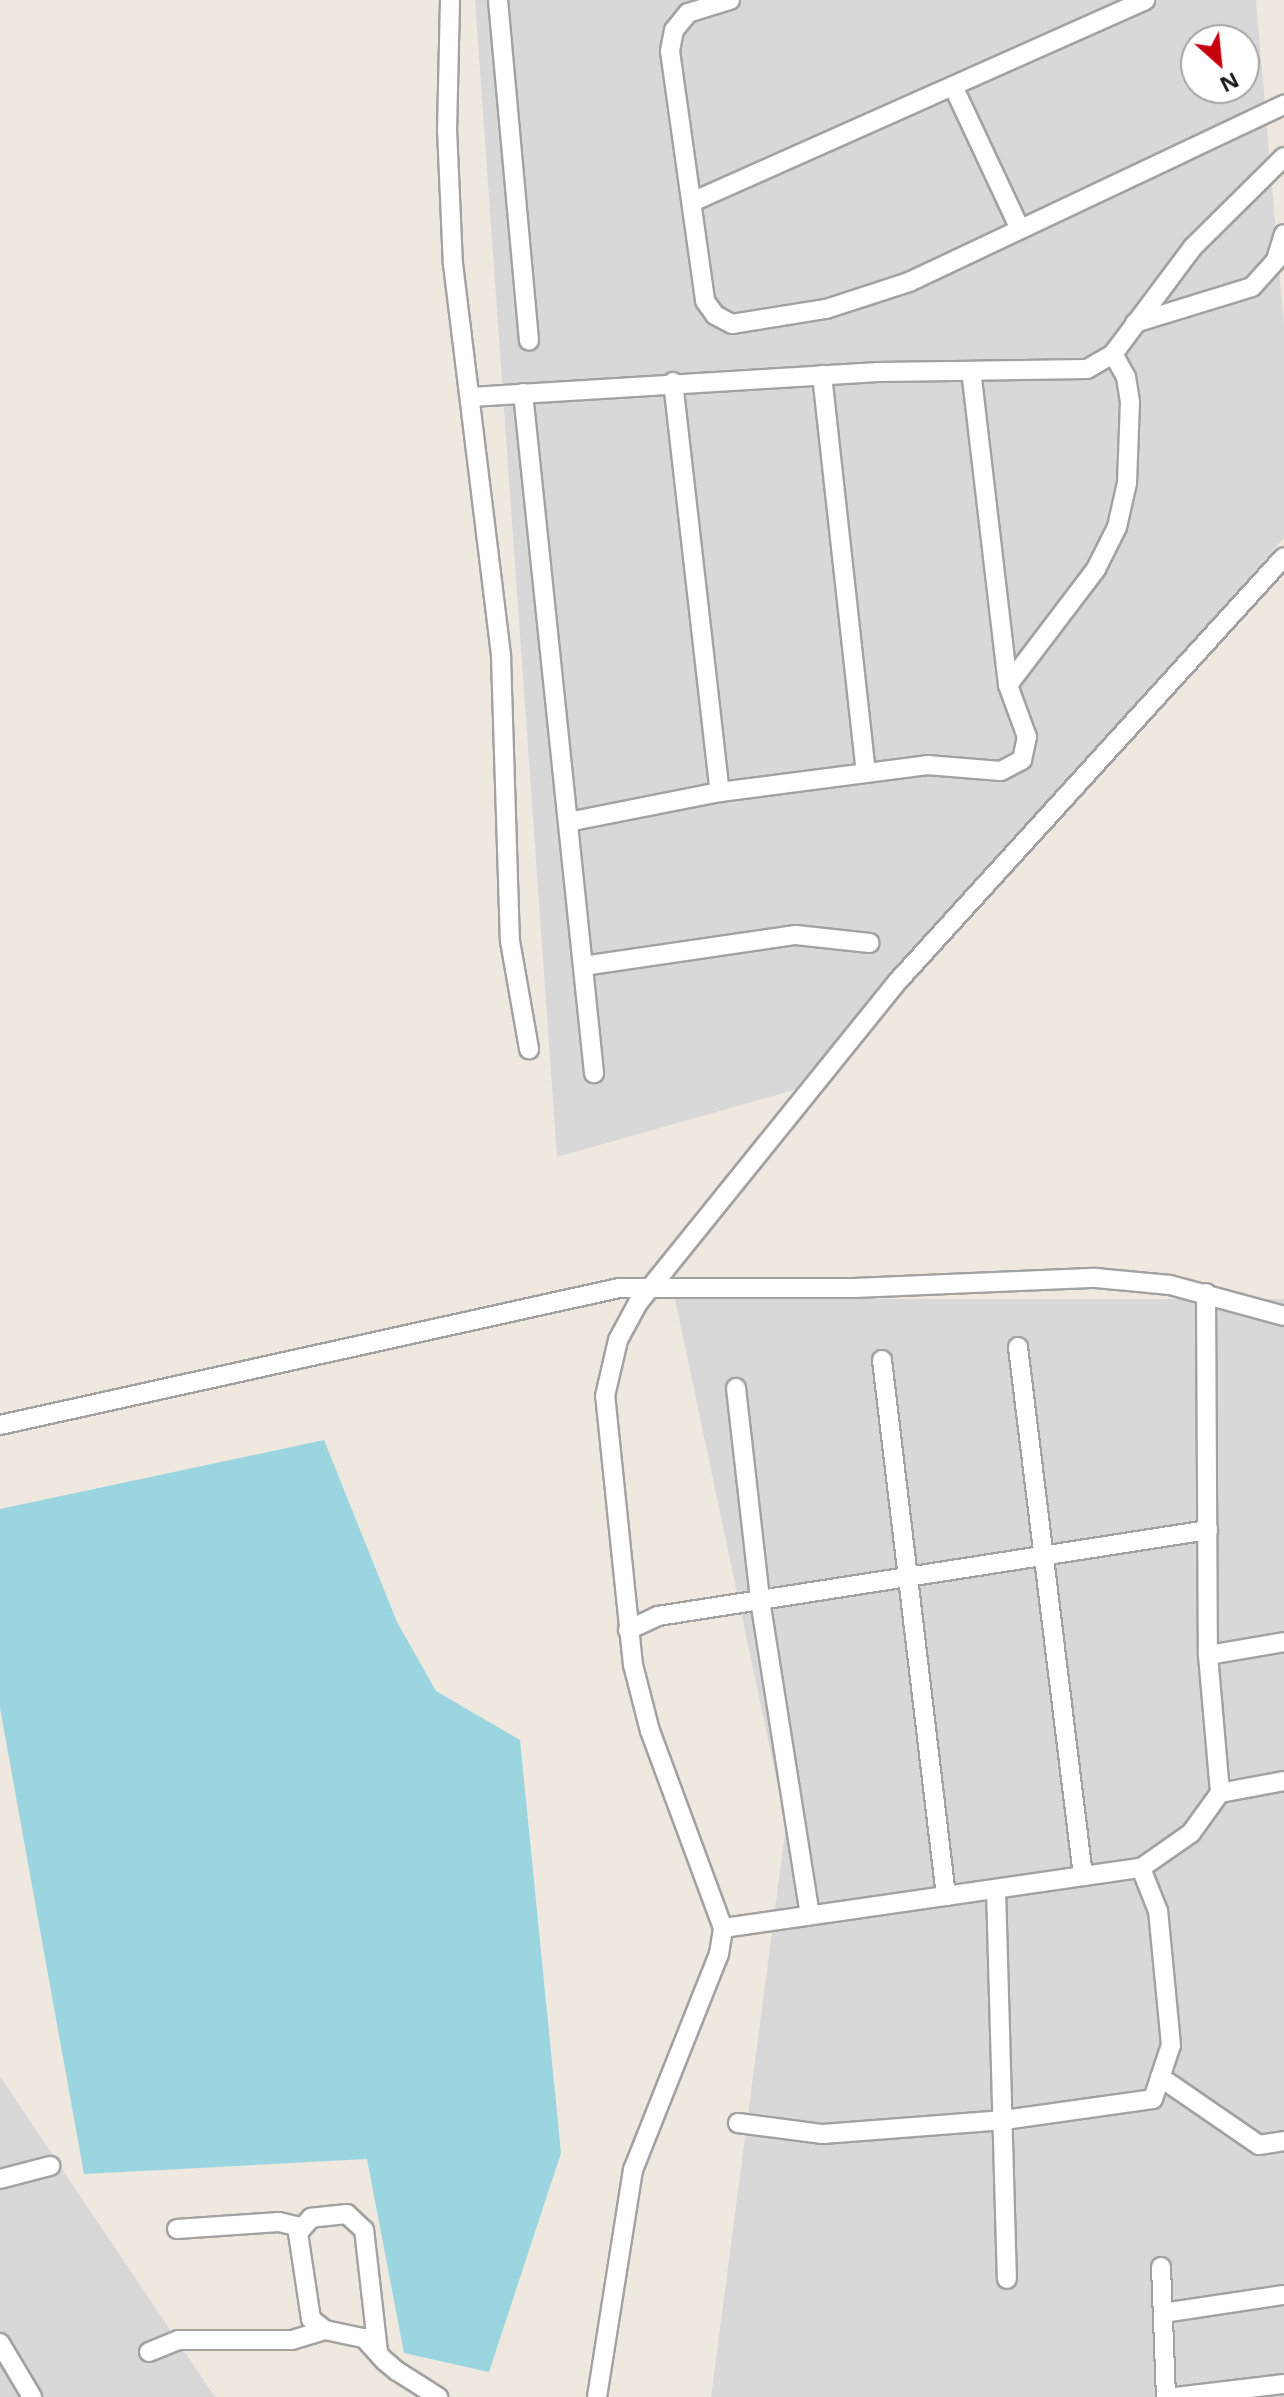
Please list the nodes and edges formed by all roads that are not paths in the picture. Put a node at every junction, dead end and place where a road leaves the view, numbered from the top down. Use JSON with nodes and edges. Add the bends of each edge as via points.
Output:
{"nodes":[{"id":1,"x":450,"y":0,"type":"edge"},
{"id":2,"x":498,"y":0,"type":"edge"},
{"id":3,"x":730,"y":0,"type":"edge"},
{"id":4,"x":1145,"y":0,"type":"edge"},
{"id":5,"x":691,"y":4,"type":"edge"},
{"id":6,"x":953,"y":86,"type":"junction"},
{"id":7,"x":1284,"y":105,"type":"edge"},
{"id":8,"x":1284,"y":157,"type":"edge"},
{"id":9,"x":692,"y":202,"type":"junction"},
{"id":10,"x":1020,"y":229,"type":"junction"},
{"id":11,"x":1284,"y":234,"type":"edge"},
{"id":12,"x":1135,"y":323,"type":"junction"},
{"id":13,"x":529,"y":341,"type":"dead end"},
{"id":14,"x":1113,"y":354,"type":"junction"},
{"id":15,"x":971,"y":371,"type":"junction"},
{"id":16,"x":822,"y":375,"type":"junction"},
{"id":17,"x":673,"y":382,"type":"junction"},
{"id":18,"x":523,"y":393,"type":"junction"},
{"id":19,"x":471,"y":397,"type":"junction"},
{"id":20,"x":1284,"y":557,"type":"edge"},
{"id":21,"x":1008,"y":685,"type":"junction"},
{"id":22,"x":866,"y":772,"type":"junction"},
{"id":23,"x":720,"y":792,"type":"junction"},
{"id":24,"x":568,"y":822,"type":"junction"},
{"id":25,"x":870,"y":943,"type":"dead end"},
{"id":26,"x":583,"y":966,"type":"junction"},
{"id":27,"x":529,"y":1049,"type":"dead end"},
{"id":28,"x":594,"y":1073,"type":"dead end"},
{"id":29,"x":653,"y":1286,"type":"junction"},
{"id":30,"x":1206,"y":1293,"type":"junction"},
{"id":31,"x":1284,"y":1316,"type":"edge"},
{"id":32,"x":1018,"y":1347,"type":"dead end"},
{"id":33,"x":882,"y":1360,"type":"dead end"},
{"id":34,"x":736,"y":1388,"type":"dead end"},
{"id":35,"x":0,"y":1425,"type":"edge"},
{"id":36,"x":1208,"y":1530,"type":"junction"},
{"id":37,"x":1042,"y":1556,"type":"junction"},
{"id":38,"x":910,"y":1576,"type":"junction"},
{"id":39,"x":760,"y":1600,"type":"junction"},
{"id":40,"x":628,"y":1630,"type":"junction"},
{"id":41,"x":1284,"y":1642,"type":"edge"},
{"id":42,"x":1208,"y":1655,"type":"junction"},
{"id":43,"x":1284,"y":1781,"type":"edge"},
{"id":44,"x":1220,"y":1793,"type":"junction"},
{"id":45,"x":1141,"y":1868,"type":"junction"},
{"id":46,"x":1083,"y":1876,"type":"junction"},
{"id":47,"x":996,"y":1889,"type":"junction"},
{"id":48,"x":946,"y":1896,"type":"junction"},
{"id":49,"x":810,"y":1915,"type":"junction"},
{"id":50,"x":723,"y":1928,"type":"junction"},
{"id":51,"x":1160,"y":2077,"type":"junction"},
{"id":52,"x":1004,"y":2120,"type":"junction"},
{"id":53,"x":738,"y":2123,"type":"dead end"},
{"id":54,"x":1284,"y":2141,"type":"edge"},
{"id":55,"x":50,"y":2166,"type":"dead end"},
{"id":56,"x":0,"y":2179,"type":"edge"},
{"id":57,"x":300,"y":2227,"type":"junction"},
{"id":58,"x":177,"y":2229,"type":"dead end"},
{"id":59,"x":1161,"y":2267,"type":"dead end"},
{"id":60,"x":1007,"y":2279,"type":"dead end"},
{"id":61,"x":1284,"y":2295,"type":"edge"},
{"id":62,"x":1163,"y":2313,"type":"junction"},
{"id":63,"x":325,"y":2330,"type":"junction"},
{"id":64,"x":0,"y":2343,"type":"edge"},
{"id":65,"x":149,"y":2352,"type":"dead end"},
{"id":66,"x":378,"y":2352,"type":"junction"},
{"id":67,"x":1284,"y":2384,"type":"edge"},
{"id":68,"x":32,"y":2397,"type":"edge"},
{"id":69,"x":436,"y":2397,"type":"edge"},
{"id":70,"x":597,"y":2397,"type":"edge"},
{"id":71,"x":1166,"y":2397,"type":"edge"},
{"id":72,"x":1176,"y":2397,"type":"edge"}],
"edges":[{"from":1,"to":19,"type":"street","via":[[449,196]]},
{"from":2,"to":13,"type":"street"},
{"from":3,"to":5,"type":"street"},
{"from":4,"to":6,"type":"street"},
{"from":5,"to":9,"type":"street","via":[[674,30],[670,51]]},
{"from":6,"to":9,"type":"street"},
{"from":6,"to":10,"type":"street"},
{"from":7,"to":10,"type":"street"},
{"from":8,"to":12,"type":"street","via":[[1193,247]]},
{"from":9,"to":10,"type":"street","via":[[705,301],[723,320],[741,326],[868,297]]},
{"from":11,"to":12,"type":"street","via":[[1276,260],[1252,287]]},
{"from":12,"to":14,"type":"street"},
{"from":14,"to":15,"type":"street","via":[[1078,370]]},
{"from":14,"to":21,"type":"street","via":[[1126,377],[1130,402],[1127,483],[1117,527],[1096,569]]},
{"from":15,"to":16,"type":"street"},
{"from":15,"to":21,"type":"street"},
{"from":16,"to":17,"type":"street"},
{"from":16,"to":22,"type":"street"},
{"from":17,"to":18,"type":"street"},
{"from":17,"to":23,"type":"street"},
{"from":18,"to":19,"type":"street"},
{"from":18,"to":24,"type":"street"},
{"from":19,"to":27,"type":"street","via":[[501,657],[510,941]]},
{"from":20,"to":29,"type":"street","via":[[898,981]]},
{"from":21,"to":22,"type":"street","via":[[1027,737],[1026,753],[1016,765],[1001,771],[927,765]]},
{"from":22,"to":23,"type":"street"},
{"from":23,"to":24,"type":"street"},
{"from":24,"to":26,"type":"street"},
{"from":25,"to":26,"type":"street","via":[[796,935]]},
{"from":26,"to":28,"type":"street"},
{"from":29,"to":30,"type":"street","via":[[854,1288],[1096,1278]]},
{"from":29,"to":35,"type":"street","via":[[563,1297]]},
{"from":29,"to":40,"type":"street","via":[[618,1340],[605,1396]]},
{"from":30,"to":31,"type":"street"},
{"from":30,"to":36,"type":"street"},
{"from":32,"to":37,"type":"street"},
{"from":33,"to":38,"type":"street"},
{"from":34,"to":39,"type":"street"},
{"from":36,"to":37,"type":"street"},
{"from":36,"to":42,"type":"street"},
{"from":37,"to":38,"type":"street"},
{"from":37,"to":46,"type":"street"},
{"from":38,"to":39,"type":"street"},
{"from":38,"to":48,"type":"street"},
{"from":39,"to":40,"type":"street","via":[[658,1616]]},
{"from":39,"to":49,"type":"street"},
{"from":40,"to":50,"type":"street","via":[[650,1731]]},
{"from":41,"to":42,"type":"street"},
{"from":42,"to":44,"type":"street"},
{"from":43,"to":44,"type":"street"},
{"from":44,"to":45,"type":"street","via":[[1191,1833]]},
{"from":45,"to":46,"type":"street"},
{"from":45,"to":51,"type":"street","via":[[1158,1911],[1171,2045]]},
{"from":46,"to":47,"type":"street"},
{"from":47,"to":48,"type":"street"},
{"from":47,"to":52,"type":"street"},
{"from":48,"to":49,"type":"street"},
{"from":49,"to":50,"type":"street"},
{"from":50,"to":70,"type":"street","via":[[719,1954],[633,2170]]},
{"from":51,"to":52,"type":"street","via":[[1153,2099]]},
{"from":51,"to":54,"type":"street","via":[[1259,2145]]},
{"from":52,"to":53,"type":"street","via":[[823,2134]]},
{"from":52,"to":60,"type":"street"},
{"from":55,"to":56,"type":"street"},
{"from":57,"to":58,"type":"street","via":[[279,2222]]},
{"from":57,"to":63,"type":"street","via":[[308,2312]]},
{"from":57,"to":66,"type":"street","via":[[311,2218],[347,2214],[364,2230]]},
{"from":59,"to":62,"type":"street"},
{"from":61,"to":62,"type":"street"},
{"from":62,"to":71,"type":"street"},
{"from":63,"to":65,"type":"street","via":[[292,2340],[178,2340]]},
{"from":63,"to":66,"type":"street","via":[[356,2334]]},
{"from":64,"to":68,"type":"street"},
{"from":66,"to":69,"type":"street"},
{"from":67,"to":72,"type":"street"}]}
